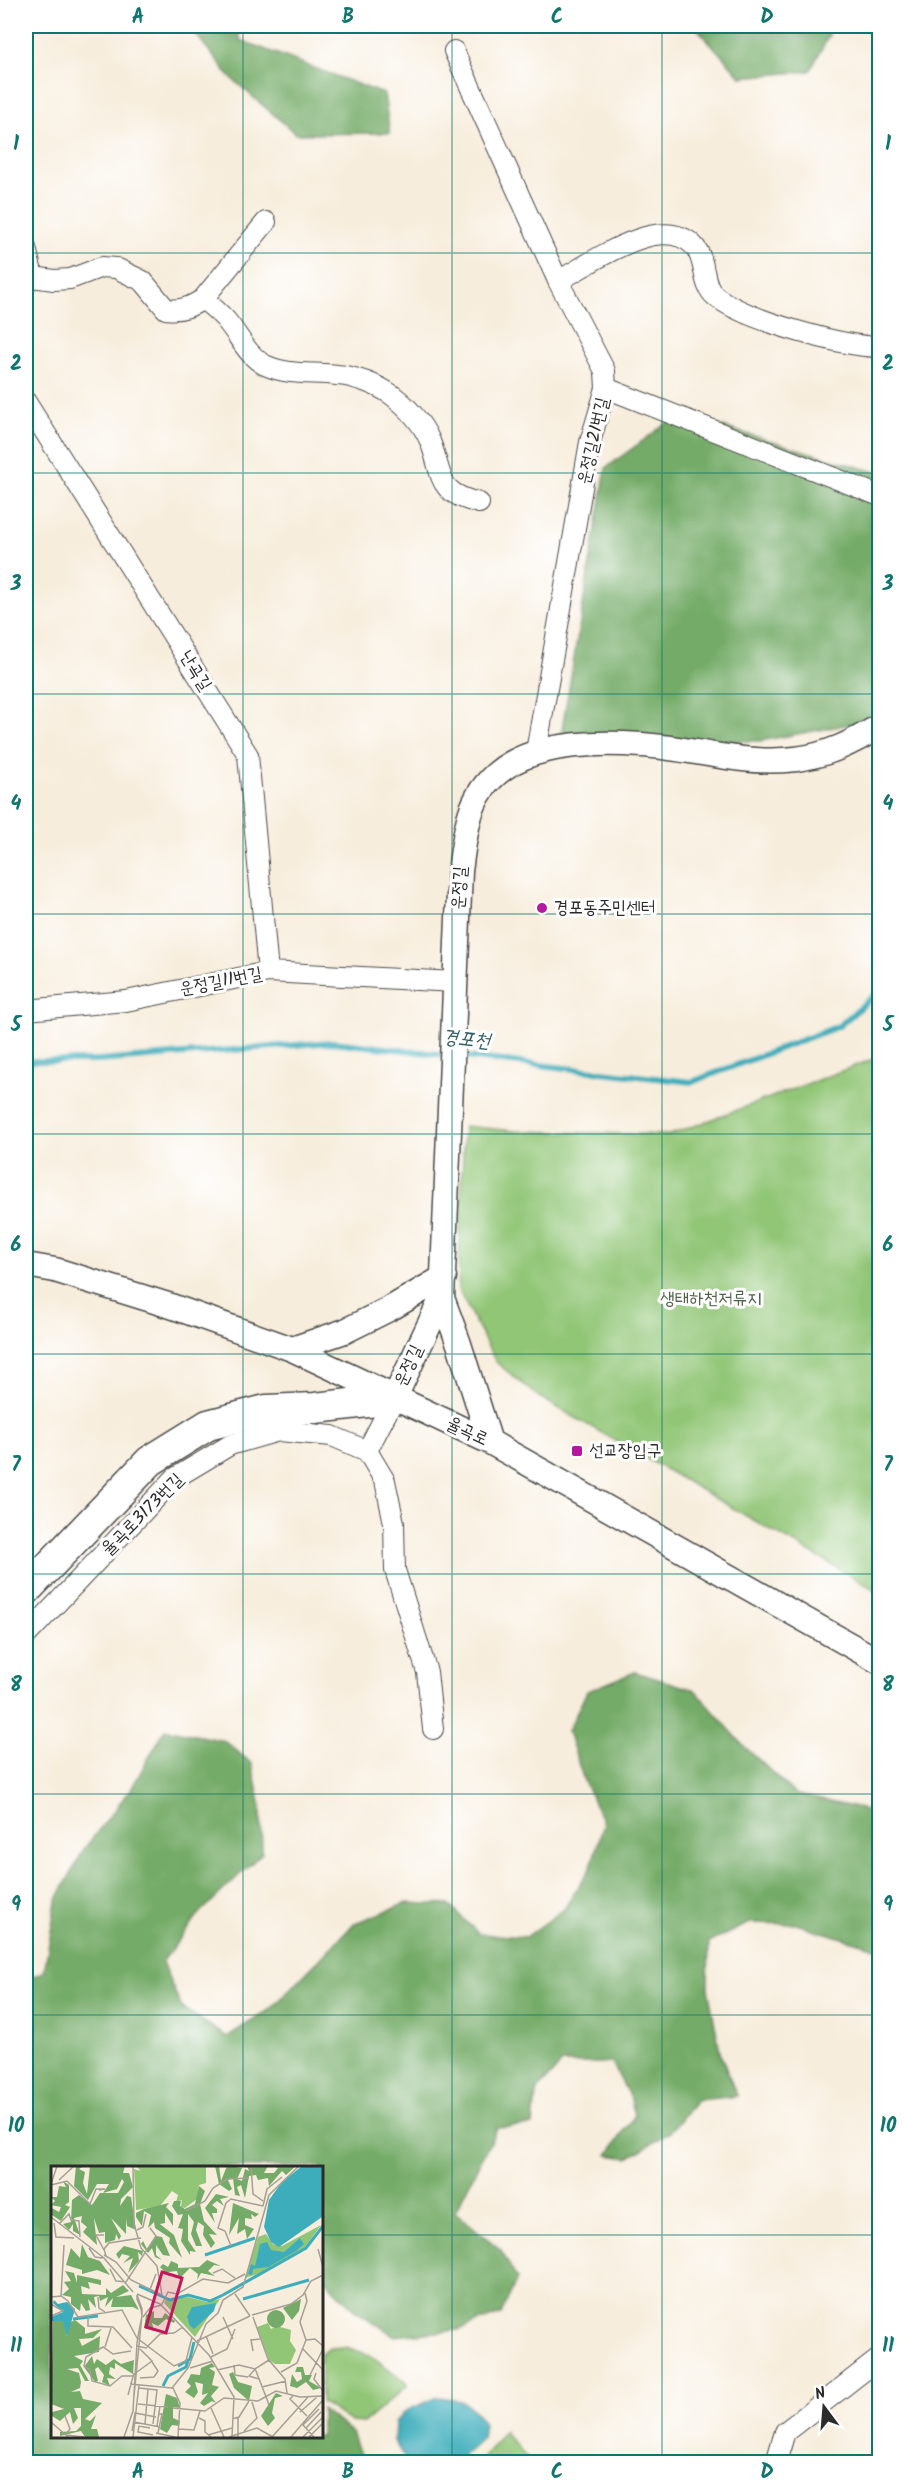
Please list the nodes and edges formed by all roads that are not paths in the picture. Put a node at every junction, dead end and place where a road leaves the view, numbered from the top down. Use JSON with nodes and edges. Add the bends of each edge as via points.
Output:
{"nodes":[{"id":1,"x":454,"y":51,"type":"dead end"},
{"id":2,"x":266,"y":222,"type":"dead end"},
{"id":3,"x":26,"y":248,"type":"edge"},
{"id":4,"x":29,"y":280,"type":"edge"},
{"id":5,"x":558,"y":282,"type":"junction"},
{"id":6,"x":203,"y":299,"type":"junction"},
{"id":7,"x":879,"y":347,"type":"edge"},
{"id":8,"x":26,"y":386,"type":"edge"},
{"id":9,"x":606,"y":388,"type":"junction"},
{"id":10,"x":29,"y":406,"type":"edge"},
{"id":11,"x":879,"y":496,"type":"edge"},
{"id":12,"x":480,"y":502,"type":"dead end"},
{"id":13,"x":879,"y":726,"type":"edge"},
{"id":14,"x":536,"y":752,"type":"junction"},
{"id":15,"x":268,"y":972,"type":"junction"},
{"id":16,"x":455,"y":989,"type":"junction"},
{"id":17,"x":26,"y":1010,"type":"edge"},
{"id":18,"x":26,"y":1265,"type":"edge"},
{"id":19,"x":443,"y":1287,"type":"junction"},
{"id":20,"x":292,"y":1349,"type":"junction"},
{"id":21,"x":394,"y":1399,"type":"junction"},
{"id":22,"x":490,"y":1442,"type":"junction"},
{"id":23,"x":367,"y":1451,"type":"junction"},
{"id":24,"x":26,"y":1590,"type":"edge"},
{"id":25,"x":26,"y":1636,"type":"edge"},
{"id":26,"x":879,"y":1662,"type":"edge"},
{"id":27,"x":434,"y":1729,"type":"dead end"},
{"id":28,"x":879,"y":2358,"type":"edge"},
{"id":29,"x":776,"y":2463,"type":"edge"}],
"edges":[{"from":1,"to":5,"type":"street","name":"운정길21번길"},
{"from":2,"to":6,"type":"street"},
{"from":3,"to":4,"type":"street"},
{"from":4,"to":6,"type":"street","via":[[70,279],[102,267],[116,268],[143,281],[166,309],[177,311]]},
{"from":5,"to":7,"type":"street","via":[[634,240],[670,235],[695,247],[714,295],[737,308],[837,342]]},
{"from":5,"to":9,"type":"street","name":"운정길21번길","via":[[605,371]]},
{"from":6,"to":12,"type":"street","via":[[263,364],[306,375],[360,380],[392,394],[430,439],[448,490]]},
{"from":8,"to":10,"type":"street","name":"난곡길"},
{"from":9,"to":11,"type":"street"},
{"from":9,"to":14,"type":"street","name":"운정길21번길","via":[[590,442]]},
{"from":10,"to":15,"type":"street","name":"난곡길","via":[[248,755]]},
{"from":13,"to":14,"type":"street","name":"운정길","via":[[847,747],[796,759],[744,760],[644,744],[569,745]]},
{"from":14,"to":16,"type":"street","name":"운정길","via":[[509,764],[488,781],[472,807],[460,871]]},
{"from":15,"to":16,"type":"street","name":"운정길11번길"},
{"from":15,"to":17,"type":"street","name":"운정길11번길","via":[[126,1001]]},
{"from":16,"to":19,"type":"street","name":"운정길"},
{"from":18,"to":20,"type":"street","name":"율곡로","via":[[55,1270],[171,1306]]},
{"from":19,"to":20,"type":"street","via":[[345,1331]]},
{"from":19,"to":21,"type":"street","name":"운정길"},
{"from":19,"to":22,"type":"street"},
{"from":20,"to":21,"type":"street","name":"율곡로"},
{"from":21,"to":22,"type":"street","name":"율곡로"},
{"from":21,"to":23,"type":"street"},
{"from":21,"to":24,"type":"main road","via":[[266,1410],[208,1425],[150,1461]]},
{"from":22,"to":26,"type":"street","name":"율곡로"},
{"from":23,"to":25,"type":"street","name":"율곡로3173번길","via":[[332,1436],[279,1431],[230,1445],[175,1478]]},
{"from":23,"to":27,"type":"street","via":[[385,1481],[394,1523],[395,1570],[427,1672]]},
{"from":28,"to":29,"type":"street","via":[[785,2432]]}]}
